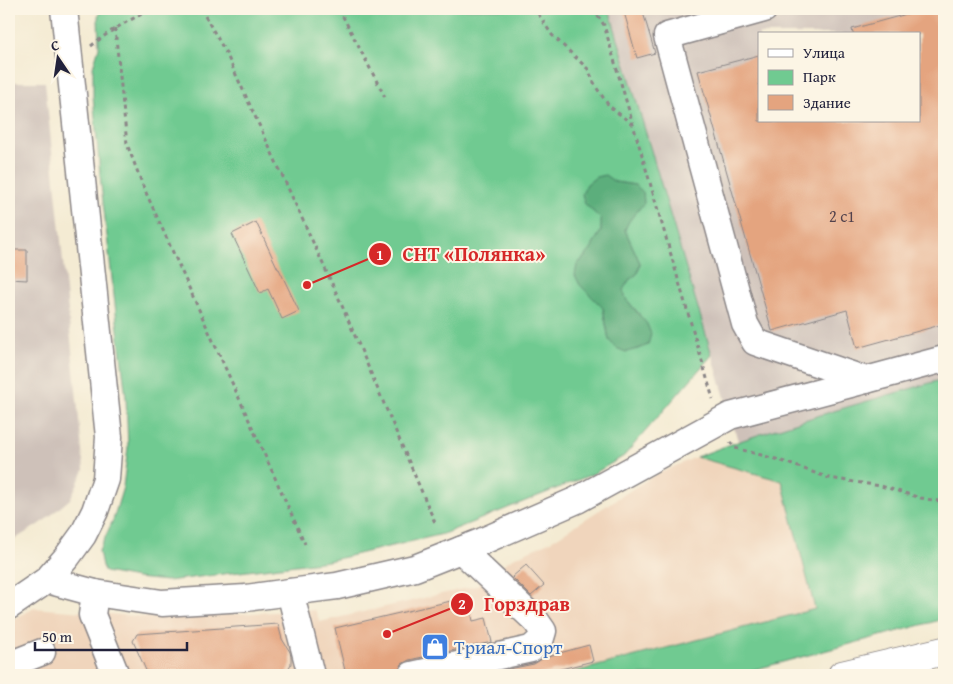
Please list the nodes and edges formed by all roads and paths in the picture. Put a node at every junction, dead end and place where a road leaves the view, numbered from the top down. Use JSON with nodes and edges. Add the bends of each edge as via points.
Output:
{"nodes":[{"id":1,"x":64,"y":9,"type":"edge"},
{"id":2,"x":153,"y":9,"type":"edge"},
{"id":3,"x":201,"y":9,"type":"edge"},
{"id":4,"x":339,"y":9,"type":"edge"},
{"id":5,"x":532,"y":9,"type":"edge"},
{"id":6,"x":764,"y":9,"type":"edge"},
{"id":7,"x":115,"y":28,"type":"junction"},
{"id":8,"x":70,"y":62,"type":"junction"},
{"id":9,"x":384,"y":97,"type":"dead end"},
{"id":10,"x":633,"y":125,"type":"dead end"},
{"id":11,"x":944,"y":359,"type":"edge"},
{"id":12,"x":866,"y":380,"type":"junction"},
{"id":13,"x":436,"y":525,"type":"dead end"},
{"id":14,"x":305,"y":544,"type":"dead end"},
{"id":15,"x":461,"y":550,"type":"junction"},
{"id":16,"x":47,"y":580,"type":"junction"},
{"id":17,"x":290,"y":592,"type":"junction"},
{"id":18,"x":95,"y":593,"type":"junction"},
{"id":19,"x":9,"y":606,"type":"edge"},
{"id":20,"x":944,"y":651,"type":"edge"},
{"id":21,"x":42,"y":652,"type":"dead end"},
{"id":22,"x":9,"y":666,"type":"edge"},
{"id":23,"x":116,"y":675,"type":"edge"},
{"id":24,"x":311,"y":675,"type":"edge"},
{"id":25,"x":412,"y":675,"type":"edge"},
{"id":26,"x":842,"y":675,"type":"edge"}],
"edges":[{"from":1,"to":8,"type":"street"},
{"from":2,"to":7,"type":"path"},
{"from":3,"to":13,"type":"path","via":[[226,53],[340,301]]},
{"from":4,"to":9,"type":"path"},
{"from":5,"to":10,"type":"path","via":[[538,12],[552,35],[588,69],[609,106]]},
{"from":6,"to":12,"type":"street","via":[[667,36],[745,324],[755,342]]},
{"from":7,"to":8,"type":"path"},
{"from":7,"to":14,"type":"path","via":[[127,144]]},
{"from":8,"to":16,"type":"street","via":[[109,437],[106,479],[95,511],[67,557]]},
{"from":11,"to":12,"type":"street"},
{"from":12,"to":15,"type":"street","via":[[730,416],[577,500]]},
{"from":15,"to":17,"type":"street","via":[[415,568],[337,586]]},
{"from":15,"to":25,"type":"street","via":[[536,621],[543,631],[540,641],[531,649]]},
{"from":16,"to":18,"type":"street"},
{"from":16,"to":19,"type":"street"},
{"from":17,"to":18,"type":"street","via":[[162,603]]},
{"from":17,"to":24,"type":"street"},
{"from":18,"to":23,"type":"street","via":[[92,615]]},
{"from":20,"to":26,"type":"highway"},
{"from":21,"to":22,"type":"street"}]}
